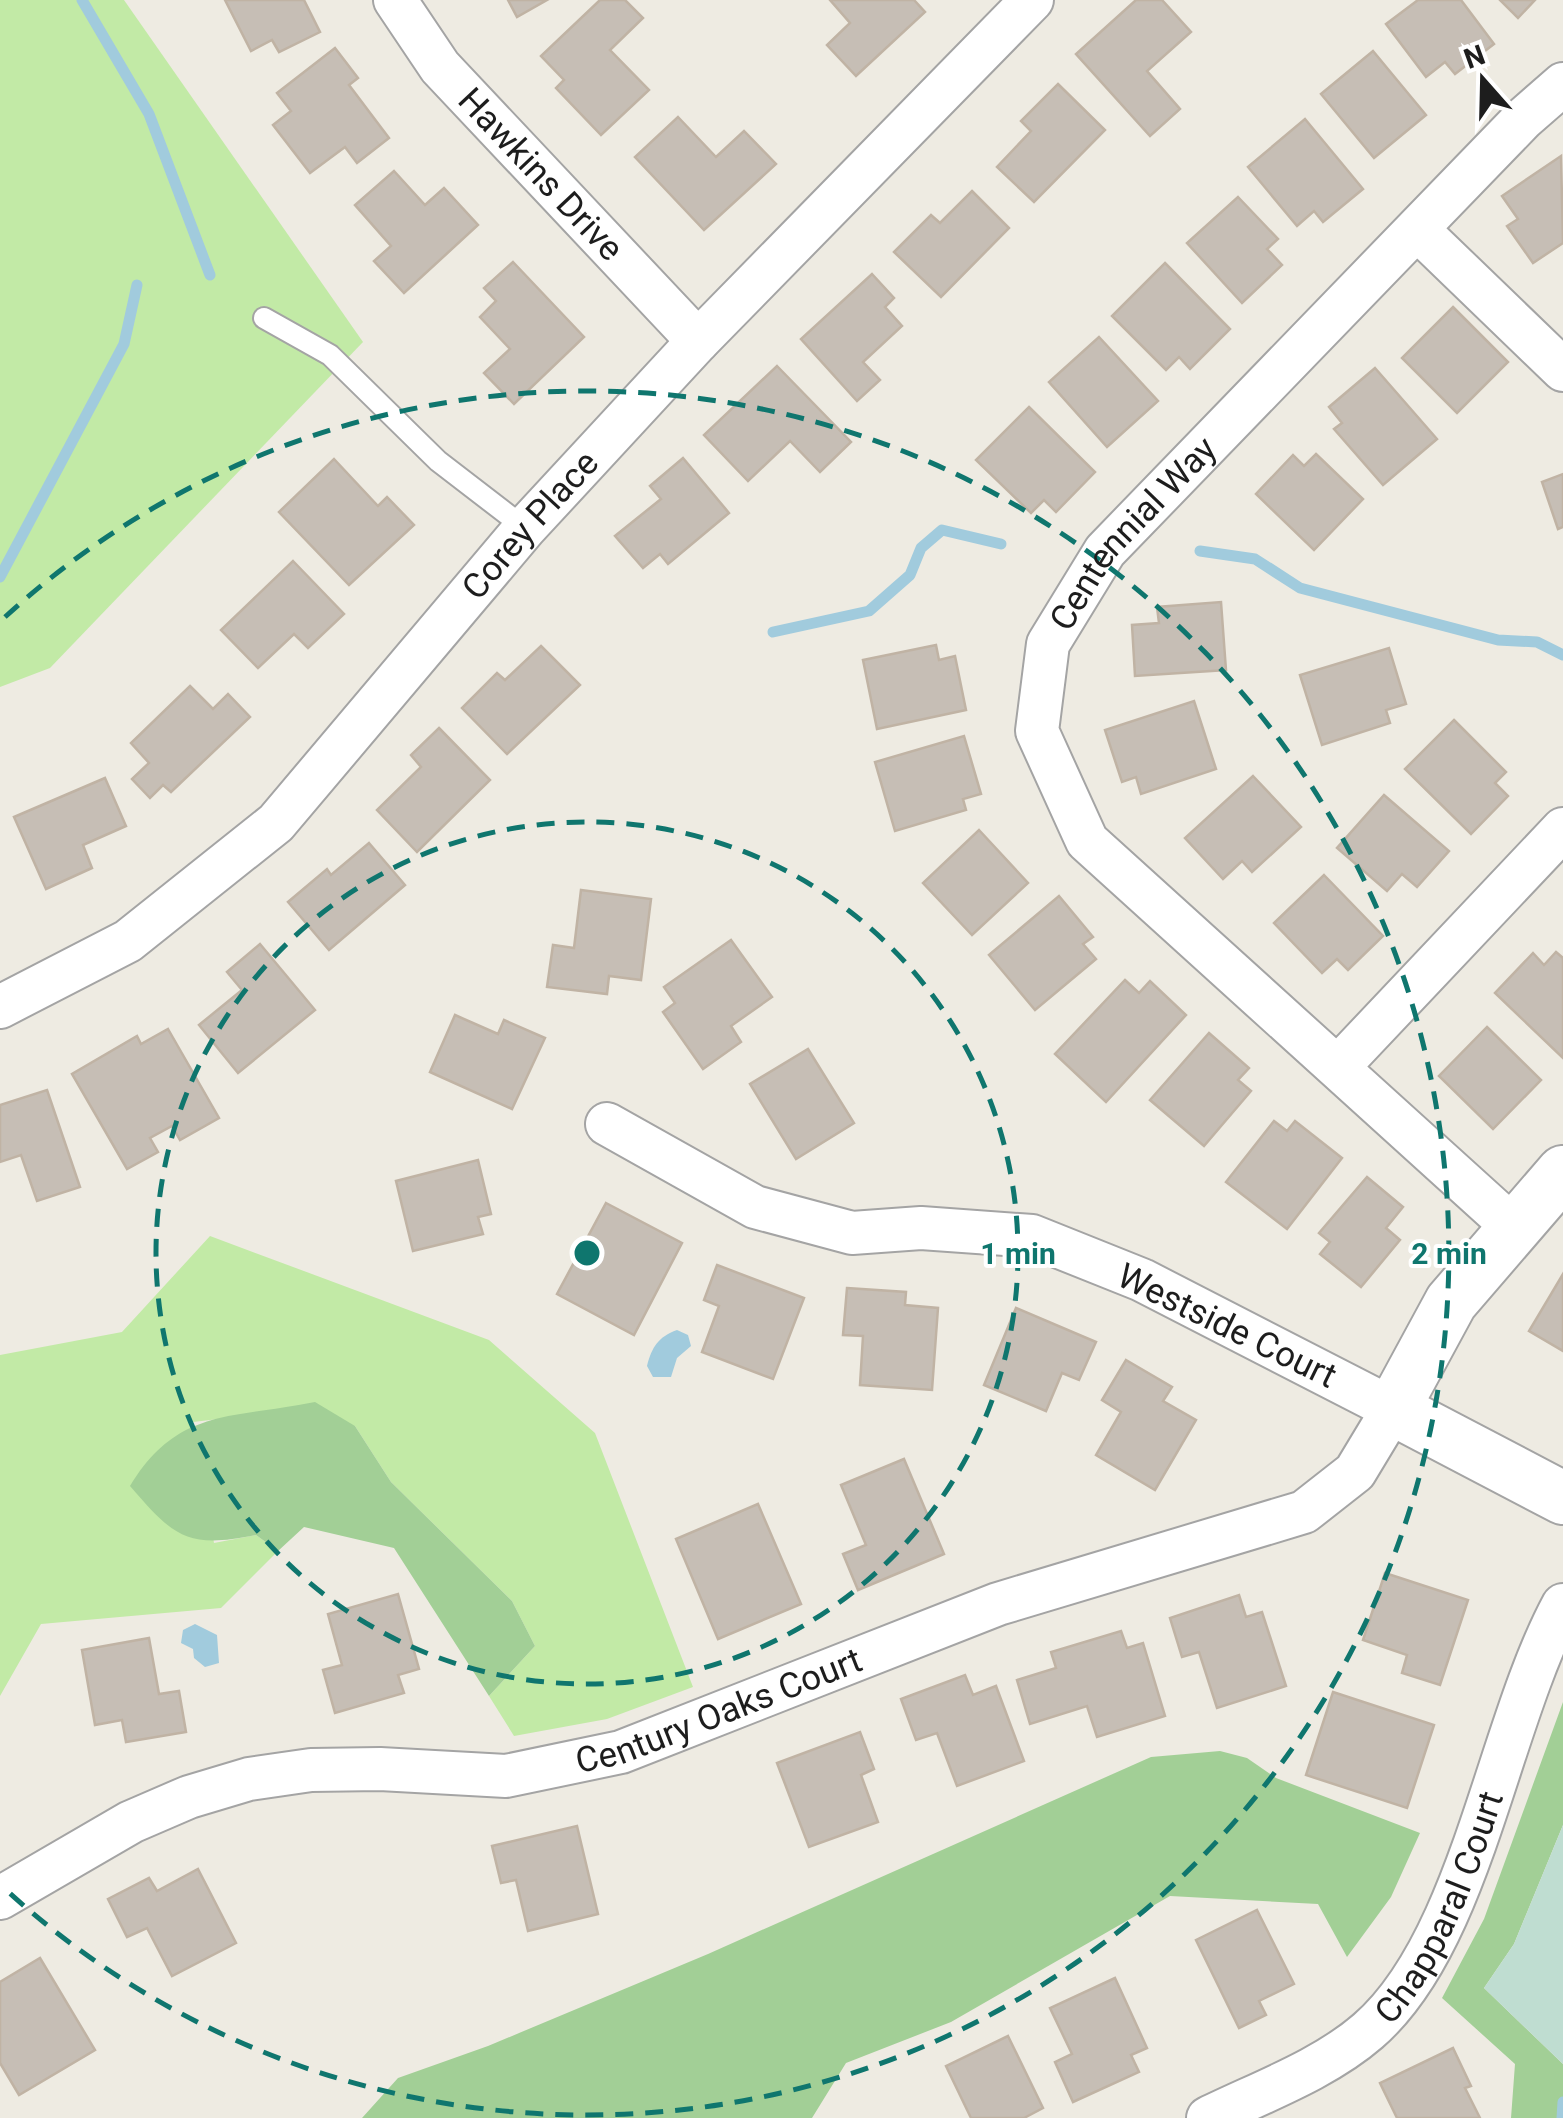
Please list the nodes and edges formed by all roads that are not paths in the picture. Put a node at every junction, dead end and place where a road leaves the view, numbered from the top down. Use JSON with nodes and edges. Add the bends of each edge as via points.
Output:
{"nodes":[{"id":1,"x":395,"y":0,"type":"edge"},
{"id":2,"x":1032,"y":0,"type":"edge"},
{"id":3,"x":1563,"y":84,"type":"edge"},
{"id":4,"x":1418,"y":230,"type":"junction"},
{"id":5,"x":264,"y":318,"type":"dead end"},
{"id":6,"x":698,"y":341,"type":"junction"},
{"id":7,"x":1563,"y":370,"type":"edge"},
{"id":8,"x":524,"y":528,"type":"junction"},
{"id":9,"x":1563,"y":829,"type":"edge"},
{"id":10,"x":0,"y":1007,"type":"edge"},
{"id":11,"x":1338,"y":1067,"type":"junction"},
{"id":12,"x":607,"y":1124,"type":"dead end"},
{"id":13,"x":1563,"y":1172,"type":"edge"},
{"id":14,"x":1512,"y":1226,"type":"junction"},
{"id":15,"x":1392,"y":1409,"type":"junction"},
{"id":16,"x":1563,"y":1498,"type":"edge"},
{"id":17,"x":1563,"y":1604,"type":"edge"},
{"id":18,"x":0,"y":1898,"type":"edge"},
{"id":19,"x":1208,"y":2118,"type":"edge"}],
"edges":[{"from":1,"to":6,"type":"street","name":"Hawkins Drive","via":[[440,68]]},
{"from":2,"to":6,"type":"street","name":"Corey Place"},
{"from":3,"to":4,"type":"street","name":"Centennial Way"},
{"from":4,"to":7,"type":"street"},
{"from":4,"to":11,"type":"street","name":"Centennial Way","via":[[1106,551],[1048,644],[1037,731],[1087,841]]},
{"from":5,"to":8,"type":"lane","via":[[330,355],[438,461]]},
{"from":6,"to":8,"type":"street","name":"Corey Place"},
{"from":8,"to":10,"type":"street","name":"Corey Place","via":[[276,823],[128,941]]},
{"from":9,"to":11,"type":"street"},
{"from":11,"to":14,"type":"street","name":"Centennial Way"},
{"from":12,"to":15,"type":"street","name":"Westside Court","via":[[755,1207],[852,1233],[920,1228],[1032,1236],[1142,1280]]},
{"from":13,"to":14,"type":"street"},
{"from":14,"to":15,"type":"street","via":[[1450,1302]]},
{"from":15,"to":16,"type":"street"},
{"from":15,"to":18,"type":"street","name":"Century Oaks Court","via":[[1355,1472],[1304,1512],[998,1604],[621,1752],[506,1776],[310,1770],[249,1780],[131,1822]]},
{"from":17,"to":19,"type":"street","name":"Chapparal Court","via":[[1526,1687],[1448,1910],[1400,1996],[1369,2031],[1328,2059]]}]}
